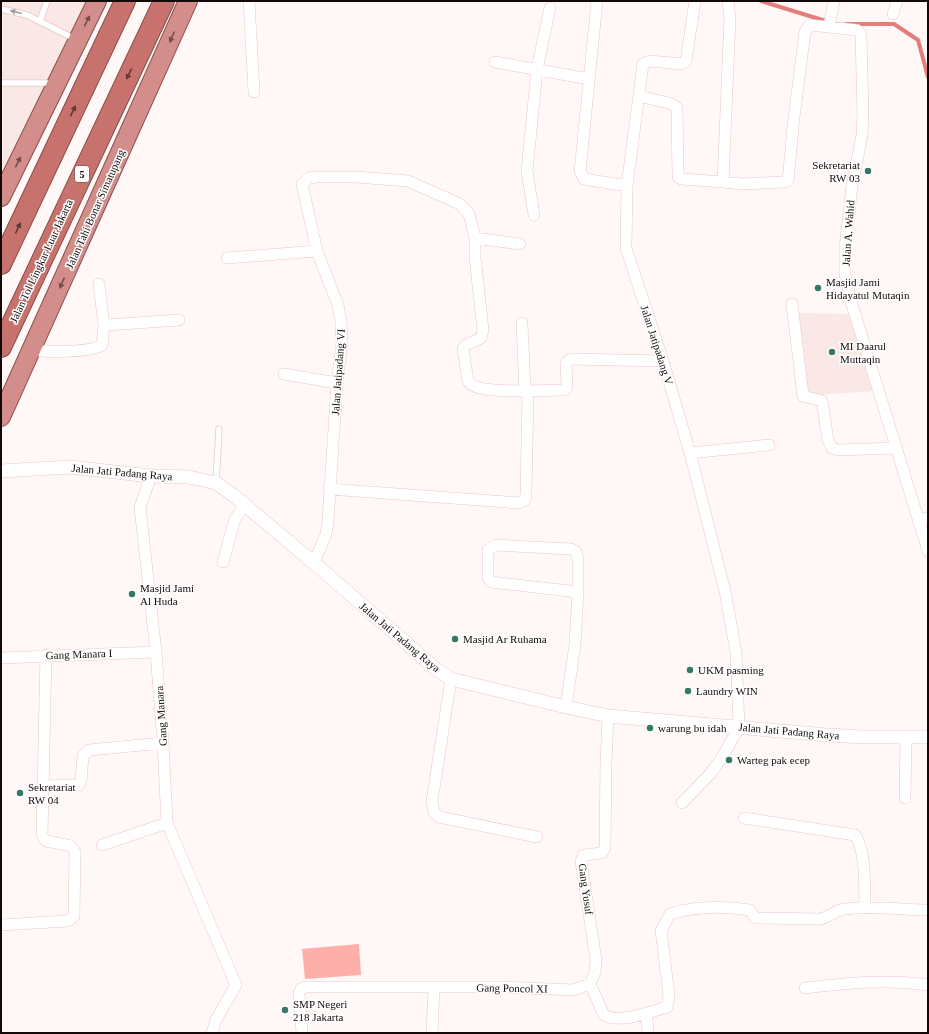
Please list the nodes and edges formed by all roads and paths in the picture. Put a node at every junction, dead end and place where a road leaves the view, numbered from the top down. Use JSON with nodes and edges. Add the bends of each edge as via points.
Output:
{"nodes":[{"id":1,"x":47,"y":1,"type":"edge"},
{"id":2,"x":96,"y":1,"type":"edge"},
{"id":3,"x":125,"y":1,"type":"edge"},
{"id":4,"x":164,"y":1,"type":"edge"},
{"id":5,"x":188,"y":1,"type":"edge"},
{"id":6,"x":249,"y":1,"type":"edge"},
{"id":7,"x":597,"y":1,"type":"edge"},
{"id":8,"x":695,"y":1,"type":"edge"},
{"id":9,"x":728,"y":1,"type":"edge"},
{"id":10,"x":897,"y":1,"type":"edge"},
{"id":11,"x":833,"y":5,"type":"edge"},
{"id":12,"x":550,"y":8,"type":"dead end"},
{"id":13,"x":1,"y":9,"type":"edge"},
{"id":14,"x":893,"y":14,"type":"dead end"},
{"id":15,"x":40,"y":21,"type":"junction"},
{"id":16,"x":829,"y":26,"type":"junction"},
{"id":17,"x":77,"y":40,"type":"junction"},
{"id":18,"x":495,"y":62,"type":"dead end"},
{"id":19,"x":537,"y":69,"type":"junction"},
{"id":20,"x":589,"y":79,"type":"junction"},
{"id":21,"x":1,"y":83,"type":"edge"},
{"id":22,"x":58,"y":83,"type":"junction"},
{"id":23,"x":254,"y":92,"type":"dead end"},
{"id":24,"x":639,"y":96,"type":"junction"},
{"id":25,"x":723,"y":182,"type":"junction"},
{"id":26,"x":627,"y":186,"type":"junction"},
{"id":27,"x":1,"y":197,"type":"edge"},
{"id":28,"x":534,"y":215,"type":"dead end"},
{"id":29,"x":475,"y":238,"type":"junction"},
{"id":30,"x":520,"y":244,"type":"dead end"},
{"id":31,"x":317,"y":251,"type":"junction"},
{"id":32,"x":226,"y":258,"type":"dead end"},
{"id":33,"x":1,"y":264,"type":"edge"},
{"id":34,"x":99,"y":284,"type":"dead end"},
{"id":35,"x":792,"y":304,"type":"dead end"},
{"id":36,"x":179,"y":320,"type":"dead end"},
{"id":37,"x":522,"y":323,"type":"dead end"},
{"id":38,"x":104,"y":326,"type":"junction"},
{"id":39,"x":1,"y":347,"type":"edge"},
{"id":40,"x":32,"y":350,"type":"junction"},
{"id":41,"x":663,"y":361,"type":"junction"},
{"id":42,"x":284,"y":374,"type":"dead end"},
{"id":43,"x":337,"y":383,"type":"junction"},
{"id":44,"x":527,"y":391,"type":"junction"},
{"id":45,"x":1,"y":417,"type":"edge"},
{"id":46,"x":219,"y":430,"type":"dead end"},
{"id":47,"x":770,"y":445,"type":"dead end"},
{"id":48,"x":896,"y":448,"type":"junction"},
{"id":49,"x":690,"y":453,"type":"junction"},
{"id":50,"x":3,"y":471,"type":"edge"},
{"id":51,"x":151,"y":476,"type":"junction"},
{"id":52,"x":216,"y":483,"type":"junction"},
{"id":53,"x":329,"y":489,"type":"junction"},
{"id":54,"x":245,"y":505,"type":"junction"},
{"id":55,"x":923,"y":519,"type":"edge"},
{"id":56,"x":928,"y":551,"type":"edge"},
{"id":57,"x":223,"y":562,"type":"dead end"},
{"id":58,"x":314,"y":563,"type":"junction"},
{"id":59,"x":578,"y":592,"type":"junction"},
{"id":60,"x":156,"y":652,"type":"junction"},
{"id":61,"x":46,"y":655,"type":"junction"},
{"id":62,"x":1,"y":658,"type":"edge"},
{"id":63,"x":451,"y":679,"type":"junction"},
{"id":64,"x":566,"y":707,"type":"junction"},
{"id":65,"x":608,"y":716,"type":"junction"},
{"id":66,"x":739,"y":727,"type":"junction"},
{"id":67,"x":906,"y":737,"type":"junction"},
{"id":68,"x":928,"y":737,"type":"edge"},
{"id":69,"x":164,"y":743,"type":"junction"},
{"id":70,"x":42,"y":786,"type":"junction"},
{"id":71,"x":904,"y":798,"type":"dead end"},
{"id":72,"x":682,"y":803,"type":"dead end"},
{"id":73,"x":744,"y":818,"type":"dead end"},
{"id":74,"x":167,"y":823,"type":"junction"},
{"id":75,"x":537,"y":837,"type":"dead end"},
{"id":76,"x":102,"y":845,"type":"dead end"},
{"id":77,"x":865,"y":908,"type":"junction"},
{"id":78,"x":928,"y":910,"type":"edge"},
{"id":79,"x":1,"y":925,"type":"edge"},
{"id":80,"x":588,"y":984,"type":"junction"},
{"id":81,"x":928,"y":985,"type":"edge"},
{"id":82,"x":434,"y":988,"type":"junction"},
{"id":83,"x":805,"y":988,"type":"dead end"},
{"id":84,"x":644,"y":1015,"type":"junction"},
{"id":85,"x":212,"y":1033,"type":"edge"},
{"id":86,"x":302,"y":1033,"type":"edge"},
{"id":87,"x":432,"y":1033,"type":"edge"},
{"id":88,"x":648,"y":1033,"type":"edge"}],
"edges":[{"from":1,"to":15,"type":"lane"},
{"from":17,"to":2,"type":"highway","one_way":true},
{"from":33,"to":3,"type":"highway","one_way":true},
{"from":4,"to":39,"type":"highway","name":"Jalan Tol Lingkar Luar Jakarta","number":"5","one_way":true},
{"from":5,"to":40,"type":"highway","name":"Jalan Tahi Bonar Simatupang","one_way":true},
{"from":6,"to":23,"type":"street"},
{"from":7,"to":20,"type":"street"},
{"from":8,"to":24,"type":"street","name":"Jalan Jatipadang V","via":[[686,61],[682,64],[645,62]]},
{"from":9,"to":25,"type":"street","via":[[730,18]]},
{"from":10,"to":14,"type":"street"},
{"from":11,"to":16,"type":"street"},
{"from":12,"to":19,"type":"street"},
{"from":15,"to":13,"type":"lane","one_way":true},
{"from":15,"to":17,"type":"lane"},
{"from":16,"to":25,"type":"street","name":"Jalan A. Wahid","via":[[810,25],[805,32],[788,180],[742,184]]},
{"from":16,"to":48,"type":"street","name":"Jalan A. Wahid","via":[[857,30],[862,37],[862,135],[847,220],[846,274],[850,298]]},
{"from":17,"to":22,"type":"highway"},
{"from":18,"to":19,"type":"street"},
{"from":19,"to":20,"type":"street"},
{"from":19,"to":28,"type":"street","via":[[527,171]]},
{"from":20,"to":26,"type":"street","via":[[581,176],[584,179]]},
{"from":21,"to":22,"type":"lane"},
{"from":27,"to":22,"type":"highway","one_way":true},
{"from":24,"to":25,"type":"street","via":[[672,104],[677,108],[678,177]]},
{"from":24,"to":26,"type":"street","name":"Jalan Jatipadang V"},
{"from":26,"to":41,"type":"street","name":"Jalan Jatipadang V","via":[[626,248]]},
{"from":29,"to":30,"type":"street"},
{"from":29,"to":31,"type":"street","name":"Jalan Jatipadang VI","via":[[469,214],[460,204],[408,181],[356,176],[315,177],[302,184]]},
{"from":29,"to":44,"type":"street","via":[[483,330],[481,338],[466,345],[463,350],[468,381],[477,389]]},
{"from":31,"to":32,"type":"street"},
{"from":31,"to":43,"type":"street","name":"Jalan Jatipadang VI","via":[[338,305],[341,322],[342,343]]},
{"from":34,"to":38,"type":"street"},
{"from":35,"to":48,"type":"street","via":[[803,396],[822,401],[830,445],[838,450]]},
{"from":36,"to":38,"type":"street"},
{"from":37,"to":44,"type":"street"},
{"from":38,"to":40,"type":"street","via":[[103,341],[98,348]]},
{"from":40,"to":45,"type":"highway","name":"Jalan Tahi Bonar Simatupang"},
{"from":41,"to":44,"type":"street","via":[[572,359],[566,365],[567,387],[564,390]]},
{"from":41,"to":49,"type":"street","name":"Jalan Jatipadang V"},
{"from":42,"to":43,"type":"street"},
{"from":43,"to":53,"type":"street","name":"Jalan Jatipadang VI"},
{"from":44,"to":53,"type":"street","via":[[525,500],[520,502]]},
{"from":46,"to":52,"type":"lane"},
{"from":47,"to":49,"type":"street"},
{"from":48,"to":55,"type":"street","name":"Jalan A. Wahid"},
{"from":49,"to":66,"type":"street","name":"Jalan Jatipadang V","via":[[726,590],[736,652]]},
{"from":50,"to":51,"type":"street","name":"Jalan Jati Padang Raya","via":[[70,467]]},
{"from":51,"to":52,"type":"street","name":"Jalan Jati Padang Raya","via":[[190,477]]},
{"from":51,"to":60,"type":"street","name":"Gang Manara","via":[[140,507]]},
{"from":52,"to":54,"type":"street","name":"Jalan Jati Padang Raya"},
{"from":53,"to":58,"type":"street","name":"Jalan Jatipadang VI","via":[[326,534]]},
{"from":54,"to":57,"type":"street","via":[[235,519]]},
{"from":54,"to":58,"type":"street","name":"Jalan Jati Padang Raya"},
{"from":55,"to":56,"type":"street","name":"Jalan A. Wahid"},
{"from":58,"to":63,"type":"street","name":"Jalan Jati Padang Raya","via":[[436,669]]},
{"from":59,"to":59,"type":"street","via":[[578,559],[576,552],[571,549],[496,545],[488,550],[488,578],[491,582]]},
{"from":59,"to":64,"type":"street","via":[[575,645]]},
{"from":60,"to":61,"type":"street","name":"Gang Manara I"},
{"from":60,"to":69,"type":"street","name":"Gang Manara"},
{"from":61,"to":62,"type":"street","name":"Gang Manara I"},
{"from":61,"to":70,"type":"street"},
{"from":63,"to":64,"type":"street","name":"Jalan Jati Padang Raya"},
{"from":63,"to":75,"type":"street","via":[[432,801],[436,815]]},
{"from":64,"to":65,"type":"street","name":"Jalan Jati Padang Raya"},
{"from":65,"to":66,"type":"street","name":"Jalan Jati Padang Raya"},
{"from":65,"to":80,"type":"street","name":"Gang Yusuf","via":[[605,848],[602,853],[584,856],[581,861],[596,960],[595,972]]},
{"from":66,"to":67,"type":"street","name":"Jalan Jati Padang Raya","via":[[842,736]]},
{"from":66,"to":72,"type":"street","via":[[710,774]]},
{"from":67,"to":68,"type":"street","name":"Jalan Jati Padang Raya"},
{"from":67,"to":71,"type":"street"},
{"from":69,"to":70,"type":"street","via":[[89,750],[83,756],[79,785]]},
{"from":69,"to":74,"type":"street","name":"Gang Manara"},
{"from":70,"to":79,"type":"street","via":[[42,838],[46,841],[68,844],[75,852],[74,916],[68,921]]},
{"from":73,"to":77,"type":"street","via":[[855,836],[862,853]]},
{"from":74,"to":76,"type":"street"},
{"from":74,"to":85,"type":"street","name":"Gang Manara","via":[[236,988],[216,1020]]},
{"from":77,"to":78,"type":"street"},
{"from":77,"to":84,"type":"street","via":[[837,910],[819,919],[755,918],[750,910],[734,908],[680,911],[670,914],[661,932],[669,995],[667,1007]]},
{"from":80,"to":82,"type":"street","name":"Gang Poncol XI","via":[[573,990]]},
{"from":80,"to":84,"type":"street","via":[[600,1011],[606,1016]]},
{"from":81,"to":83,"type":"street","via":[[913,982],[858,982]]},
{"from":82,"to":86,"type":"street","name":"Gang Poncol XI","via":[[305,987],[299,994]]},
{"from":82,"to":87,"type":"street"},
{"from":84,"to":88,"type":"street"}]}
